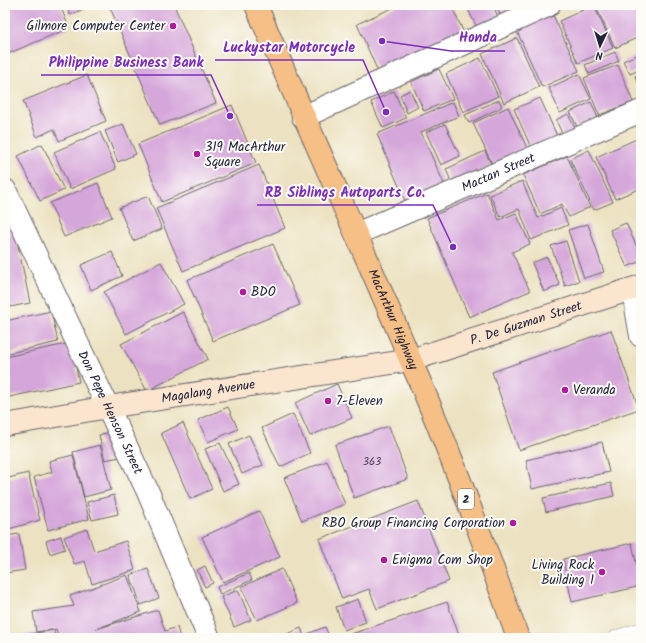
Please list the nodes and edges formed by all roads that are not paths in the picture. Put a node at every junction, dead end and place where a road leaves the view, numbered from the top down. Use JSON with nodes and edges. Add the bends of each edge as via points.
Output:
{"nodes":[{"id":1,"x":256,"y":5,"type":"edge"},
{"id":2,"x":549,"y":5,"type":"edge"},
{"id":3,"x":641,"y":111,"type":"edge"},
{"id":4,"x":303,"y":116,"type":"junction"},
{"id":5,"x":5,"y":190,"type":"edge"},
{"id":6,"x":356,"y":234,"type":"junction"},
{"id":7,"x":637,"y":288,"type":"edge"},
{"id":8,"x":641,"y":336,"type":"edge"},
{"id":9,"x":411,"y":360,"type":"junction"},
{"id":10,"x":108,"y":407,"type":"junction"},
{"id":11,"x":5,"y":425,"type":"edge"},
{"id":12,"x":641,"y":630,"type":"edge"},
{"id":13,"x":209,"y":638,"type":"edge"},
{"id":14,"x":518,"y":638,"type":"edge"},
{"id":15,"x":616,"y":638,"type":"edge"}],
"edges":[{"from":1,"to":4,"type":"highway","name":"MacArthur Highway","number":"2"},
{"from":2,"to":4,"type":"street"},
{"from":3,"to":6,"type":"street","name":"Mactan Street"},
{"from":4,"to":6,"type":"highway","name":"MacArthur Highway","number":"2"},
{"from":5,"to":10,"type":"street","name":"Don Pepe Henson Street"},
{"from":6,"to":9,"type":"highway","name":"MacArthur Highway","number":"2"},
{"from":7,"to":8,"type":"street"},
{"from":7,"to":9,"type":"street","name":"P. De Guzman Street"},
{"from":9,"to":10,"type":"street","name":"Magalang Avenue"},
{"from":9,"to":14,"type":"highway","name":"MacArthur Highway","number":"2"},
{"from":10,"to":11,"type":"street","name":"Magalang Avenue"},
{"from":10,"to":13,"type":"street","name":"Don Pepe Henson Street","via":[[148,492]]},
{"from":12,"to":15,"type":"lane"}]}
